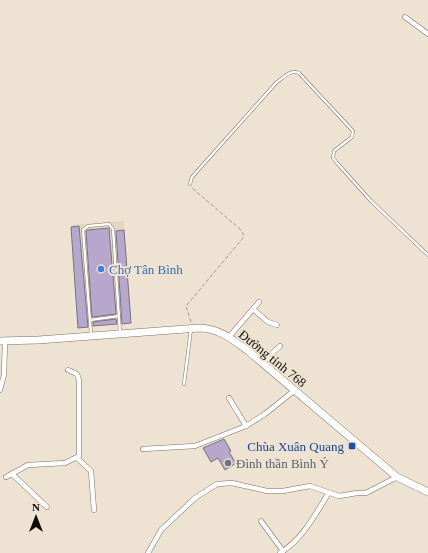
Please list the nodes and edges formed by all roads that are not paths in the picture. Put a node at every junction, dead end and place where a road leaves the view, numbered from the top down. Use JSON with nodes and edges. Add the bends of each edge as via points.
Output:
{"nodes":[{"id":1,"x":404,"y":16,"type":"dead end"},
{"id":2,"x":428,"y":34,"type":"edge"},
{"id":3,"x":190,"y":184,"type":"road end"},
{"id":4,"x":428,"y":255,"type":"edge"},
{"id":5,"x":259,"y":302,"type":"dead end"},
{"id":6,"x":253,"y":309,"type":"junction"},
{"id":7,"x":119,"y":316,"type":"junction"},
{"id":8,"x":90,"y":320,"type":"junction"},
{"id":9,"x":277,"y":324,"type":"dead end"},
{"id":10,"x":192,"y":329,"type":"junction"},
{"id":11,"x":120,"y":334,"type":"junction"},
{"id":12,"x":91,"y":337,"type":"junction"},
{"id":13,"x":229,"y":337,"type":"junction"},
{"id":14,"x":3,"y":341,"type":"edge"},
{"id":15,"x":280,"y":346,"type":"dead end"},
{"id":16,"x":262,"y":363,"type":"junction"},
{"id":17,"x":68,"y":370,"type":"dead end"},
{"id":18,"x":184,"y":384,"type":"dead end"},
{"id":19,"x":0,"y":390,"type":"edge"},
{"id":20,"x":294,"y":390,"type":"junction"},
{"id":21,"x":229,"y":398,"type":"dead end"},
{"id":22,"x":246,"y":426,"type":"junction"},
{"id":23,"x":143,"y":449,"type":"dead end"},
{"id":24,"x":77,"y":458,"type":"junction"},
{"id":25,"x":12,"y":474,"type":"junction"},
{"id":26,"x":6,"y":477,"type":"dead end"},
{"id":27,"x":397,"y":478,"type":"junction"},
{"id":28,"x":328,"y":494,"type":"junction"},
{"id":29,"x":427,"y":494,"type":"edge"},
{"id":30,"x":47,"y":507,"type":"dead end"},
{"id":31,"x":94,"y":510,"type":"dead end"},
{"id":32,"x":262,"y":521,"type":"dead end"},
{"id":33,"x":281,"y":552,"type":"edge"},
{"id":34,"x":148,"y":553,"type":"edge"}],
"edges":[{"from":1,"to":2,"type":"street"},
{"from":3,"to":4,"type":"lane","via":[[192,177],[276,83],[290,72],[299,73],[353,131],[352,136],[334,151],[333,158],[376,206]]},
{"from":5,"to":6,"type":"street"},
{"from":6,"to":9,"type":"street","via":[[268,322]]},
{"from":6,"to":13,"type":"street"},
{"from":7,"to":8,"type":"lane"},
{"from":7,"to":8,"type":"lane","via":[[112,226],[88,226],[83,230]]},
{"from":7,"to":11,"type":"lane"},
{"from":8,"to":12,"type":"lane"},
{"from":10,"to":11,"type":"main road","name":"Đường tỉnh 768"},
{"from":10,"to":13,"type":"main road","name":"Đường tỉnh 768","via":[[206,328]]},
{"from":10,"to":18,"type":"lane"},
{"from":11,"to":12,"type":"main road","name":"Đường tỉnh 768"},
{"from":12,"to":14,"type":"main road","name":"Đường tỉnh 768"},
{"from":13,"to":16,"type":"main road","name":"Đường tỉnh 768"},
{"from":14,"to":19,"type":"street","via":[[4,375]]},
{"from":15,"to":16,"type":"street"},
{"from":16,"to":20,"type":"main road","name":"Đường tỉnh 768"},
{"from":17,"to":24,"type":"street","via":[[77,374],[79,380]]},
{"from":20,"to":22,"type":"street"},
{"from":20,"to":27,"type":"main road","name":"Đường tỉnh 768"},
{"from":21,"to":22,"type":"street"},
{"from":22,"to":23,"type":"street","via":[[195,446]]},
{"from":24,"to":25,"type":"street","via":[[58,464],[31,465]]},
{"from":24,"to":31,"type":"street","via":[[91,472]]},
{"from":25,"to":26,"type":"street"},
{"from":25,"to":30,"type":"street"},
{"from":27,"to":28,"type":"street","via":[[366,493],[339,496]]},
{"from":27,"to":29,"type":"main road","name":"Đường tỉnh 768"},
{"from":28,"to":33,"type":"street","via":[[307,527]]},
{"from":28,"to":34,"type":"street","via":[[310,486],[267,491],[232,483],[217,484],[195,498],[161,530]]},
{"from":32,"to":33,"type":"street"}]}
